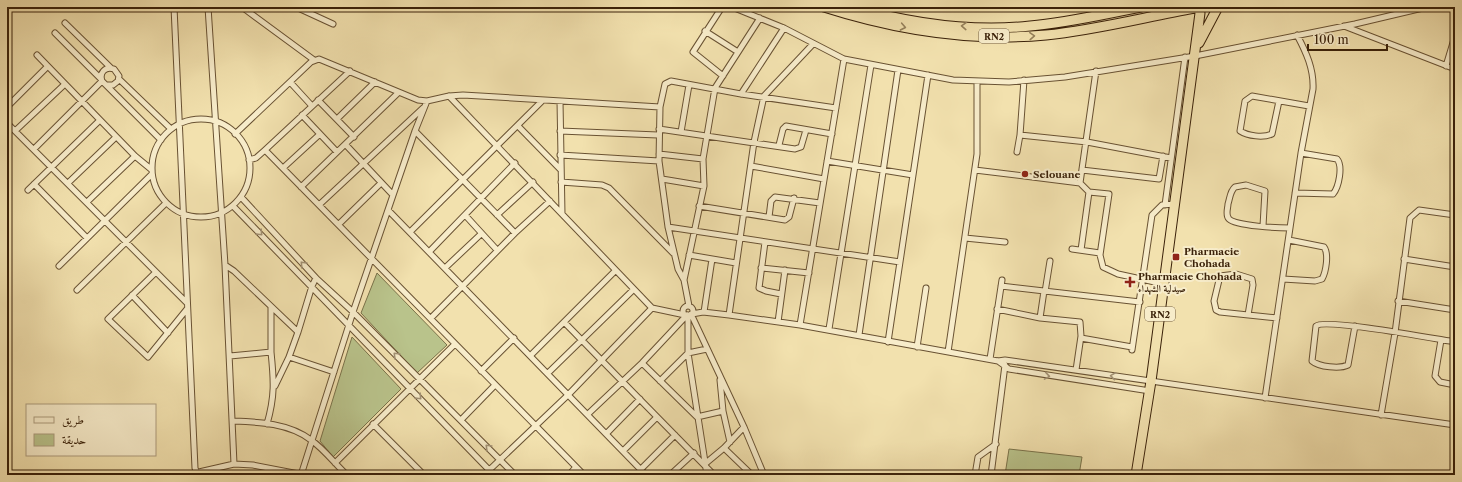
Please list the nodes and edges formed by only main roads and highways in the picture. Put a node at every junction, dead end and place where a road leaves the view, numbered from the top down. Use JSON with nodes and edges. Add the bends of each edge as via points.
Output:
{"nodes":[{"id":1,"x":824,"y":7,"type":"edge"},
{"id":2,"x":852,"y":7,"type":"edge"},
{"id":3,"x":1141,"y":7,"type":"edge"},
{"id":4,"x":1217,"y":9,"type":"edge"},
{"id":5,"x":1196,"y":10,"type":"edge"},
{"id":6,"x":1196,"y":52,"type":"junction"},
{"id":7,"x":1136,"y":475,"type":"edge"}],
"edges":[{"from":1,"to":5,"type":"highway","number":"RN2","one_way":true,"via":[[899,27],[928,32],[989,36],[1062,33]]},
{"from":3,"to":2,"type":"highway","number":"RN2","one_way":true,"via":[[1059,23],[1012,27],[950,26],[882,15]]},
{"from":4,"to":5,"type":"highway","number":"RN2","via":[[1208,15]]},
{"from":4,"to":6,"type":"highway","number":"RN2"},
{"from":5,"to":6,"type":"highway","number":"RN2"},
{"from":6,"to":7,"type":"highway","number":"RN2","via":[[1150,391]]}]}
